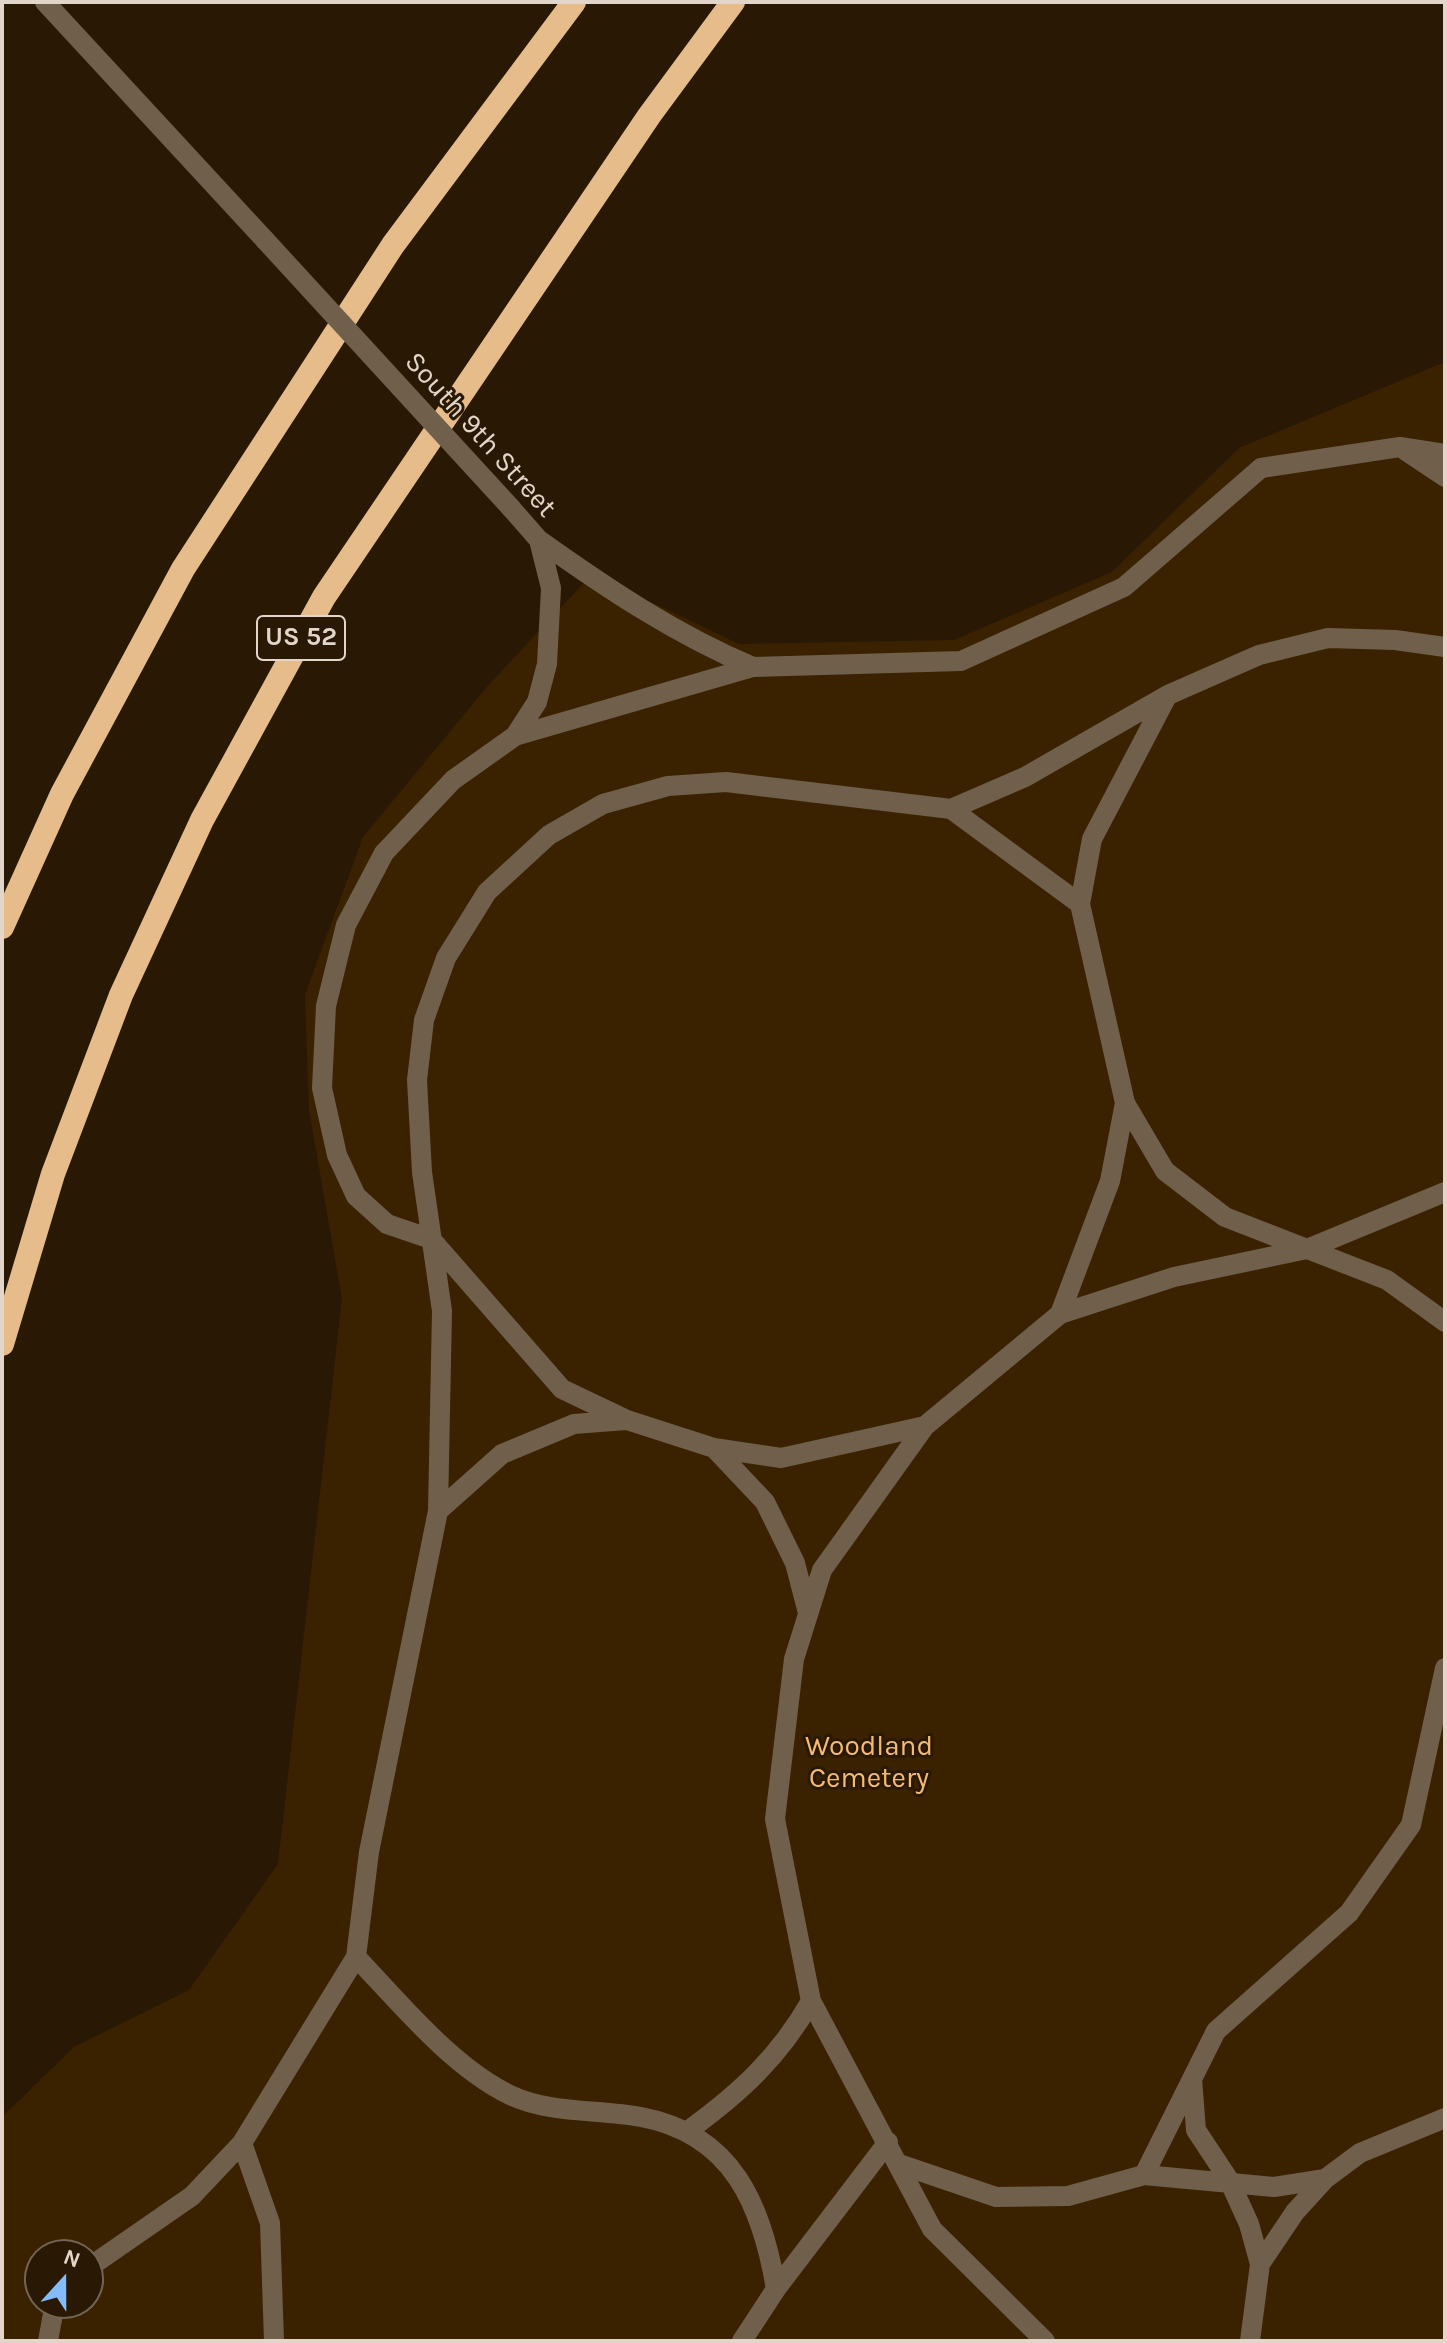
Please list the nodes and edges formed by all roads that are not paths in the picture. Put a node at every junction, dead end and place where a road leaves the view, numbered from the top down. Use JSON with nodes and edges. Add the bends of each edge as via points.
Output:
{"nodes":[{"id":1,"x":45,"y":2,"type":"edge"},
{"id":2,"x":574,"y":2,"type":"edge"},
{"id":3,"x":733,"y":2,"type":"edge"},
{"id":4,"x":1400,"y":447,"type":"junction"},
{"id":5,"x":1445,"y":454,"type":"edge"},
{"id":6,"x":1445,"y":477,"type":"edge"},
{"id":7,"x":539,"y":540,"type":"junction"},
{"id":8,"x":1445,"y":647,"type":"edge"},
{"id":9,"x":753,"y":667,"type":"junction"},
{"id":10,"x":1168,"y":695,"type":"junction"},
{"id":11,"x":515,"y":736,"type":"junction"},
{"id":12,"x":951,"y":809,"type":"junction"},
{"id":13,"x":1080,"y":904,"type":"junction"},
{"id":14,"x":2,"y":927,"type":"edge"},
{"id":15,"x":1125,"y":1103,"type":"junction"},
{"id":16,"x":1445,"y":1192,"type":"edge"},
{"id":17,"x":431,"y":1239,"type":"junction"},
{"id":18,"x":1307,"y":1249,"type":"junction"},
{"id":19,"x":1060,"y":1314,"type":"junction"},
{"id":20,"x":1445,"y":1322,"type":"edge"},
{"id":21,"x":2,"y":1344,"type":"edge"},
{"id":22,"x":627,"y":1420,"type":"junction"},
{"id":23,"x":925,"y":1426,"type":"junction"},
{"id":24,"x":714,"y":1448,"type":"junction"},
{"id":25,"x":438,"y":1511,"type":"junction"},
{"id":26,"x":808,"y":1613,"type":"junction"},
{"id":27,"x":1445,"y":1668,"type":"edge"},
{"id":28,"x":356,"y":1957,"type":"junction"},
{"id":29,"x":811,"y":2001,"type":"junction"},
{"id":30,"x":1192,"y":2079,"type":"junction"},
{"id":31,"x":1445,"y":2118,"type":"edge"},
{"id":32,"x":689,"y":2130,"type":"junction"},
{"id":33,"x":888,"y":2142,"type":"junction"},
{"id":34,"x":242,"y":2143,"type":"junction"},
{"id":35,"x":899,"y":2164,"type":"junction"},
{"id":36,"x":1144,"y":2175,"type":"junction"},
{"id":37,"x":1325,"y":2179,"type":"junction"},
{"id":38,"x":1229,"y":2180,"type":"junction"},
{"id":39,"x":104,"y":2257,"type":"edge"},
{"id":40,"x":1260,"y":2264,"type":"junction"},
{"id":41,"x":776,"y":2289,"type":"junction"},
{"id":42,"x":52,"y":2319,"type":"edge"},
{"id":43,"x":48,"y":2341,"type":"edge"},
{"id":44,"x":274,"y":2341,"type":"edge"},
{"id":45,"x":742,"y":2341,"type":"edge"},
{"id":46,"x":1045,"y":2341,"type":"edge"},
{"id":47,"x":1250,"y":2341,"type":"edge"}],
"edges":[{"from":1,"to":7,"type":"street","name":"South 9th Street","bridge":true},
{"from":2,"to":14,"type":"highway","via":[[393,245],[183,569],[62,794]]},
{"from":3,"to":21,"type":"highway","number":"US 52","via":[[649,116],[324,597],[202,820],[121,995],[64,1144]]},
{"from":4,"to":5,"type":"street"},
{"from":4,"to":6,"type":"street"},
{"from":4,"to":9,"type":"street","via":[[1261,468],[1124,587],[961,661]]},
{"from":7,"to":9,"type":"street","via":[[629,603],[697,643]]},
{"from":7,"to":11,"type":"street","name":"South 9th Street","via":[[551,588],[547,664],[537,702]]},
{"from":8,"to":10,"type":"street","via":[[1328,638],[1259,655]]},
{"from":9,"to":11,"type":"street"},
{"from":10,"to":12,"type":"street","via":[[1025,777]]},
{"from":10,"to":13,"type":"street","via":[[1092,839]]},
{"from":11,"to":17,"type":"street","name":"South 9th Street","via":[[453,780],[384,853],[346,925],[326,1006],[322,1088],[337,1155],[356,1196],[387,1224]]},
{"from":12,"to":13,"type":"street"},
{"from":12,"to":17,"type":"street","via":[[726,782],[668,786],[603,804],[549,835],[487,892],[446,958],[424,1020],[417,1080]]},
{"from":13,"to":15,"type":"street"},
{"from":15,"to":18,"type":"street","via":[[1165,1171],[1225,1217]]},
{"from":15,"to":19,"type":"street","via":[[1110,1181]]},
{"from":16,"to":18,"type":"street"},
{"from":17,"to":22,"type":"street","via":[[562,1389]]},
{"from":17,"to":25,"type":"street","via":[[442,1311]]},
{"from":18,"to":19,"type":"street","via":[[1174,1277]]},
{"from":18,"to":20,"type":"street","via":[[1387,1280]]},
{"from":19,"to":23,"type":"street"},
{"from":22,"to":24,"type":"street"},
{"from":22,"to":25,"type":"street","via":[[574,1424],[502,1454]]},
{"from":23,"to":24,"type":"street","via":[[781,1458]]},
{"from":23,"to":26,"type":"street","via":[[822,1570]]},
{"from":24,"to":26,"type":"street","via":[[765,1502],[795,1563]]},
{"from":25,"to":28,"type":"street","via":[[369,1852]]},
{"from":26,"to":29,"type":"street","via":[[794,1659],[775,1819]]},
{"from":27,"to":30,"type":"street","via":[[1411,1825],[1349,1913],[1216,2031]]},
{"from":28,"to":32,"type":"street","via":[[443,2049],[510,2095]]},
{"from":28,"to":34,"type":"street"},
{"from":29,"to":32,"type":"street","via":[[790,2038],[759,2071]]},
{"from":29,"to":33,"type":"street"},
{"from":30,"to":36,"type":"street"},
{"from":30,"to":38,"type":"street","via":[[1196,2130]]},
{"from":31,"to":37,"type":"street","via":[[1360,2153]]},
{"from":32,"to":41,"type":"street","via":[[727,2165],[753,2199]]},
{"from":33,"to":35,"type":"street"},
{"from":33,"to":41,"type":"street"},
{"from":34,"to":39,"type":"street","via":[[192,2196]]},
{"from":34,"to":44,"type":"street","via":[[270,2223]]},
{"from":35,"to":36,"type":"street","via":[[996,2197],[1068,2196]]},
{"from":35,"to":46,"type":"street","via":[[932,2229]]},
{"from":36,"to":38,"type":"street"},
{"from":37,"to":38,"type":"street","via":[[1274,2187]]},
{"from":37,"to":40,"type":"street"},
{"from":38,"to":40,"type":"street"},
{"from":40,"to":47,"type":"street"},
{"from":41,"to":45,"type":"street"},
{"from":42,"to":43,"type":"street"}]}
